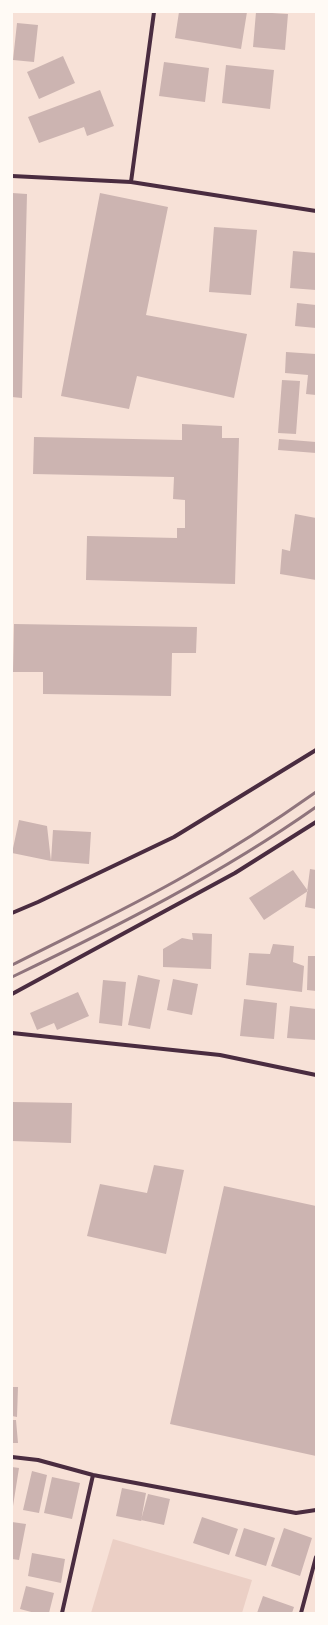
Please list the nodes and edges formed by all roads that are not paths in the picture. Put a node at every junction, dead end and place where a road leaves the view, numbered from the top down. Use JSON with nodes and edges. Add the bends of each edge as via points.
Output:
{"nodes":[{"id":1,"x":154,"y":12,"type":"edge"},
{"id":2,"x":12,"y":176,"type":"edge"},
{"id":3,"x":131,"y":182,"type":"junction"},
{"id":4,"x":316,"y":211,"type":"edge"},
{"id":5,"x":316,"y":750,"type":"edge"},
{"id":6,"x":316,"y":822,"type":"edge"},
{"id":7,"x":12,"y":913,"type":"edge"},
{"id":8,"x":12,"y":994,"type":"edge"},
{"id":9,"x":12,"y":1034,"type":"edge"},
{"id":10,"x":316,"y":1075,"type":"edge"},
{"id":11,"x":12,"y":1457,"type":"edge"},
{"id":12,"x":93,"y":1475,"type":"junction"},
{"id":13,"x":316,"y":1510,"type":"edge"},
{"id":14,"x":316,"y":1557,"type":"edge"},
{"id":15,"x":62,"y":1613,"type":"edge"},
{"id":16,"x":301,"y":1613,"type":"edge"}],
"edges":[{"from":1,"to":3,"type":"street"},
{"from":2,"to":3,"type":"street"},
{"from":3,"to":4,"type":"street"},
{"from":5,"to":7,"type":"street","via":[[174,837]]},
{"from":6,"to":8,"type":"street","via":[[235,873]]},
{"from":9,"to":10,"type":"street","via":[[220,1055]]},
{"from":11,"to":12,"type":"street","via":[[38,1460]]},
{"from":12,"to":13,"type":"street","via":[[296,1513]]},
{"from":12,"to":15,"type":"street"},
{"from":14,"to":16,"type":"street"}]}
